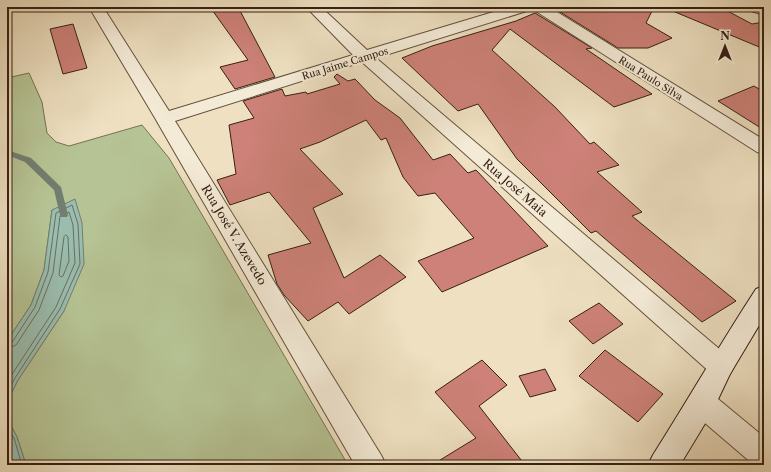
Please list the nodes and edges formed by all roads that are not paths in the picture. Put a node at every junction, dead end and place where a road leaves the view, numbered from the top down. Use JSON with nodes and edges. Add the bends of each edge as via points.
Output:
{"nodes":[{"id":1,"x":96,"y":7,"type":"edge"},
{"id":2,"x":313,"y":7,"type":"edge"},
{"id":3,"x":525,"y":7,"type":"edge"},
{"id":4,"x":538,"y":7,"type":"edge"},
{"id":5,"x":365,"y":57,"type":"junction"},
{"id":6,"x":164,"y":118,"type":"junction"},
{"id":7,"x":764,"y":148,"type":"edge"},
{"id":8,"x":764,"y":296,"type":"edge"},
{"id":9,"x":720,"y":366,"type":"junction"},
{"id":10,"x":702,"y":403,"type":"junction"},
{"id":11,"x":764,"y":455,"type":"edge"},
{"id":12,"x":371,"y":465,"type":"edge"},
{"id":13,"x":663,"y":465,"type":"edge"}],
"edges":[{"from":1,"to":6,"type":"street","name":"Rua José V. Azevedo"},
{"from":2,"to":5,"type":"street","name":"Rua José Maia"},
{"from":3,"to":5,"type":"street","name":"Rua Jaime Campos"},
{"from":4,"to":7,"type":"street","name":"Rua Paulo Silva"},
{"from":5,"to":6,"type":"street","name":"Rua Jaime Campos"},
{"from":5,"to":9,"type":"street","name":"Rua José Maia"},
{"from":6,"to":12,"type":"street","name":"Rua José V. Azevedo"},
{"from":8,"to":9,"type":"street"},
{"from":9,"to":10,"type":"street"},
{"from":10,"to":11,"type":"street"},
{"from":10,"to":13,"type":"street"}]}
